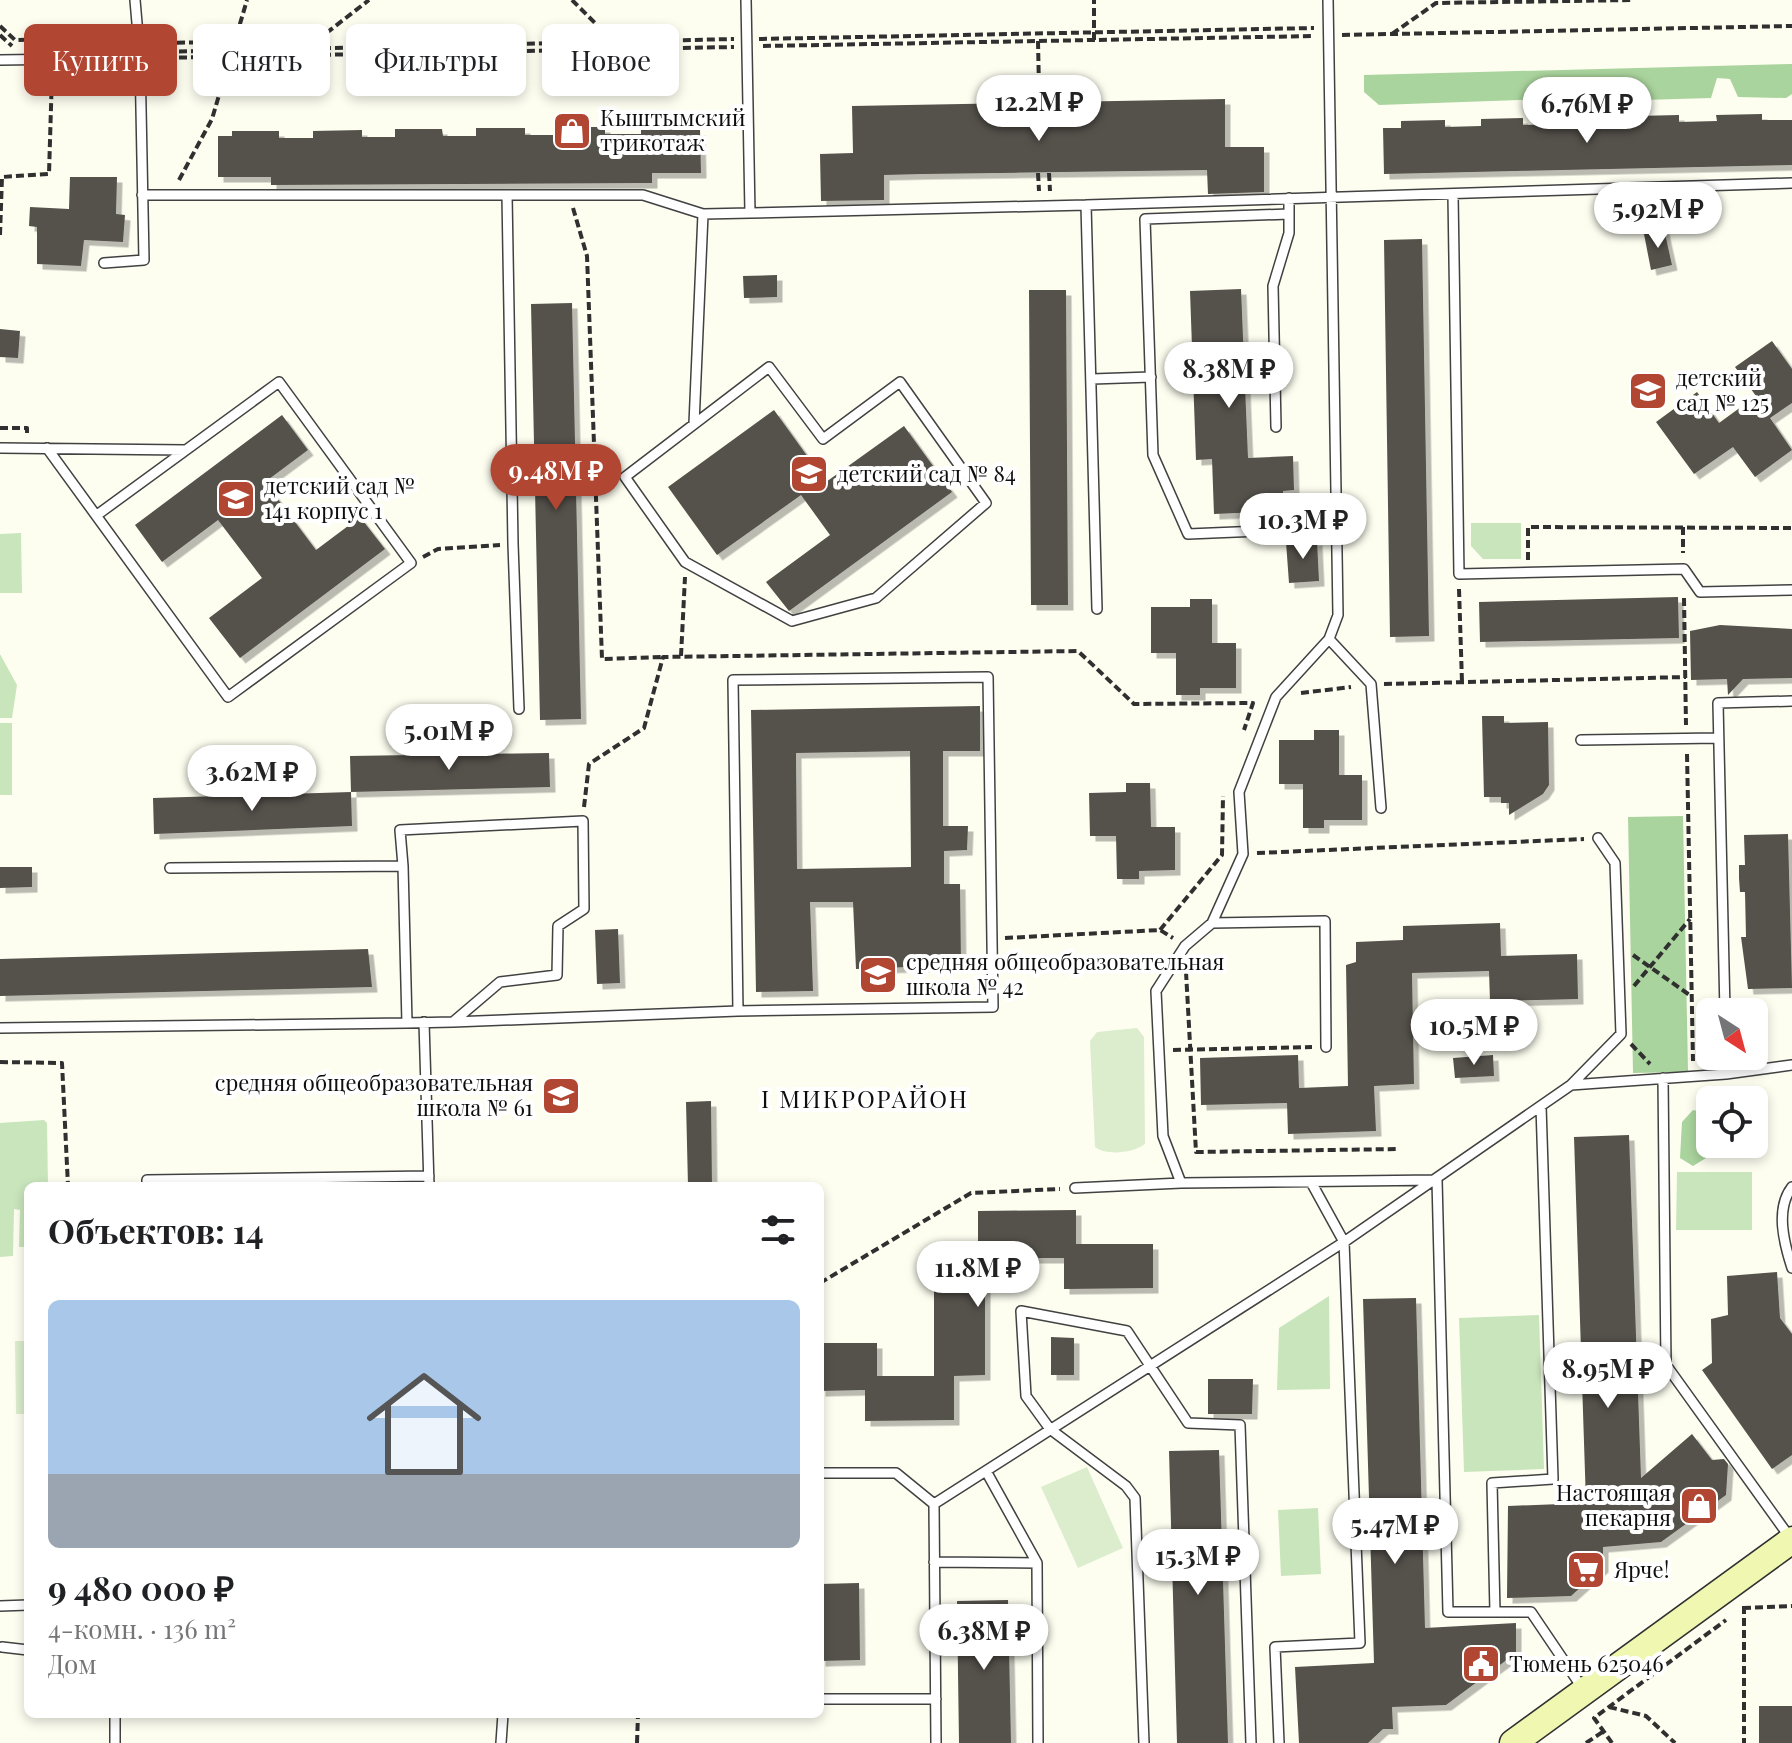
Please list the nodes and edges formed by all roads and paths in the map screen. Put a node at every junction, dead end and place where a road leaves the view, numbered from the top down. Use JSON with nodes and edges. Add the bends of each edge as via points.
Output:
{"nodes":[{"id":1,"x":135,"y":0,"type":"edge"},
{"id":2,"x":247,"y":0,"type":"edge"},
{"id":3,"x":369,"y":0,"type":"edge"},
{"id":4,"x":572,"y":0,"type":"edge"},
{"id":5,"x":746,"y":0,"type":"edge"},
{"id":6,"x":1094,"y":0,"type":"edge"},
{"id":7,"x":1328,"y":0,"type":"edge"},
{"id":8,"x":1633,"y":0,"type":"edge"},
{"id":9,"x":136,"y":24,"type":"edge"},
{"id":10,"x":240,"y":24,"type":"edge"},
{"id":11,"x":596,"y":24,"type":"edge"},
{"id":12,"x":0,"y":26,"type":"edge"},
{"id":13,"x":1792,"y":26,"type":"edge"},
{"id":14,"x":330,"y":30,"type":"edge"},
{"id":15,"x":1392,"y":34,"type":"junction"},
{"id":16,"x":1329,"y":35,"type":"junction"},
{"id":17,"x":24,"y":40,"type":"edge"},
{"id":18,"x":1094,"y":40,"type":"junction"},
{"id":19,"x":1038,"y":41,"type":"junction"},
{"id":20,"x":746,"y":47,"type":"junction"},
{"id":21,"x":679,"y":48,"type":"edge"},
{"id":22,"x":542,"y":50,"type":"edge"},
{"id":23,"x":330,"y":54,"type":"edge"},
{"id":24,"x":0,"y":60,"type":"edge"},
{"id":25,"x":24,"y":60,"type":"edge"},
{"id":26,"x":1039,"y":89,"type":"junction"},
{"id":27,"x":52,"y":96,"type":"edge"},
{"id":28,"x":141,"y":96,"type":"edge"},
{"id":29,"x":219,"y":96,"type":"edge"},
{"id":30,"x":1038,"y":173,"type":"dead end"},
{"id":31,"x":1049,"y":173,"type":"dead end"},
{"id":32,"x":1792,"y":183,"type":"edge"},
{"id":33,"x":1049,"y":184,"type":"dead end"},
{"id":34,"x":1039,"y":185,"type":"dead end"},
{"id":35,"x":142,"y":195,"type":"junction"},
{"id":36,"x":171,"y":195,"type":"junction"},
{"id":37,"x":507,"y":195,"type":"junction"},
{"id":38,"x":569,"y":195,"type":"junction"},
{"id":39,"x":1453,"y":195,"type":"junction"},
{"id":40,"x":1289,"y":198,"type":"junction"},
{"id":41,"x":1332,"y":198,"type":"junction"},
{"id":42,"x":1086,"y":205,"type":"junction"},
{"id":43,"x":750,"y":213,"type":"junction"},
{"id":44,"x":703,"y":214,"type":"junction"},
{"id":45,"x":1289,"y":214,"type":"junction"},
{"id":46,"x":0,"y":235,"type":"edge"},
{"id":47,"x":104,"y":263,"type":"dead end"},
{"id":48,"x":1151,"y":377,"type":"junction"},
{"id":49,"x":1092,"y":379,"type":"junction"},
{"id":50,"x":694,"y":424,"type":"junction"},
{"id":51,"x":1276,"y":427,"type":"dead end"},
{"id":52,"x":0,"y":448,"type":"edge"},
{"id":53,"x":47,"y":448,"type":"junction"},
{"id":54,"x":186,"y":450,"type":"junction"},
{"id":55,"x":97,"y":515,"type":"junction"},
{"id":56,"x":1683,"y":527,"type":"junction"},
{"id":57,"x":1337,"y":528,"type":"junction"},
{"id":58,"x":1792,"y":528,"type":"edge"},
{"id":59,"x":513,"y":544,"type":"junction"},
{"id":60,"x":685,"y":562,"type":"junction"},
{"id":61,"x":411,"y":563,"type":"junction"},
{"id":62,"x":1684,"y":569,"type":"junction"},
{"id":63,"x":1528,"y":573,"type":"junction"},
{"id":64,"x":1459,"y":574,"type":"junction"},
{"id":65,"x":1792,"y":590,"type":"edge"},
{"id":66,"x":1097,"y":609,"type":"dead end"},
{"id":67,"x":1329,"y":639,"type":"junction"},
{"id":68,"x":1078,"y":651,"type":"dead end"},
{"id":69,"x":663,"y":657,"type":"dead end"},
{"id":70,"x":681,"y":657,"type":"dead end"},
{"id":71,"x":1686,"y":677,"type":"junction"},
{"id":72,"x":1462,"y":682,"type":"junction"},
{"id":73,"x":1371,"y":684,"type":"junction"},
{"id":74,"x":1276,"y":697,"type":"junction"},
{"id":75,"x":1792,"y":701,"type":"edge"},
{"id":76,"x":1253,"y":703,"type":"junction"},
{"id":77,"x":519,"y":709,"type":"dead end"},
{"id":78,"x":1244,"y":731,"type":"dead end"},
{"id":79,"x":1687,"y":738,"type":"junction"},
{"id":80,"x":1718,"y":738,"type":"junction"},
{"id":81,"x":1581,"y":740,"type":"dead end"},
{"id":82,"x":1226,"y":787,"type":"dead end"},
{"id":83,"x":1381,"y":808,"type":"dead end"},
{"id":84,"x":1598,"y":838,"type":"joint"},
{"id":85,"x":1243,"y":854,"type":"junction"},
{"id":86,"x":403,"y":866,"type":"junction"},
{"id":87,"x":170,"y":868,"type":"dead end"},
{"id":88,"x":1690,"y":918,"type":"junction"},
{"id":89,"x":1212,"y":923,"type":"junction"},
{"id":90,"x":1160,"y":930,"type":"junction"},
{"id":91,"x":992,"y":939,"type":"junction"},
{"id":92,"x":1618,"y":944,"type":"junction"},
{"id":93,"x":1185,"y":946,"type":"junction"},
{"id":94,"x":1651,"y":967,"type":"junction"},
{"id":95,"x":1691,"y":996,"type":"junction"},
{"id":96,"x":1725,"y":998,"type":"edge"},
{"id":97,"x":1622,"y":1000,"type":"junction"},
{"id":98,"x":738,"y":1011,"type":"junction"},
{"id":99,"x":424,"y":1022,"type":"junction"},
{"id":100,"x":453,"y":1022,"type":"junction"},
{"id":101,"x":407,"y":1023,"type":"junction"},
{"id":102,"x":0,"y":1028,"type":"edge"},
{"id":103,"x":1621,"y":1034,"type":"junction"},
{"id":104,"x":1326,"y":1047,"type":"joint"},
{"id":105,"x":1191,"y":1049,"type":"junction"},
{"id":106,"x":1156,"y":1050,"type":"junction"},
{"id":107,"x":0,"y":1062,"type":"edge"},
{"id":108,"x":1792,"y":1065,"type":"edge"},
{"id":109,"x":1726,"y":1070,"type":"edge"},
{"id":110,"x":1726,"y":1074,"type":"junction"},
{"id":111,"x":1693,"y":1077,"type":"junction"},
{"id":112,"x":1663,"y":1078,"type":"junction"},
{"id":113,"x":1571,"y":1085,"type":"junction"},
{"id":114,"x":1541,"y":1106,"type":"junction"},
{"id":115,"x":1397,"y":1149,"type":"dead end"},
{"id":116,"x":1437,"y":1180,"type":"junction"},
{"id":117,"x":429,"y":1181,"type":"edge"},
{"id":118,"x":68,"y":1182,"type":"edge"},
{"id":119,"x":147,"y":1182,"type":"edge"},
{"id":120,"x":1311,"y":1182,"type":"junction"},
{"id":121,"x":1181,"y":1183,"type":"junction"},
{"id":122,"x":1792,"y":1187,"type":"edge"},
{"id":123,"x":1075,"y":1188,"type":"joint"},
{"id":124,"x":1344,"y":1242,"type":"junction"},
{"id":125,"x":1792,"y":1268,"type":"edge"},
{"id":126,"x":824,"y":1281,"type":"edge"},
{"id":127,"x":1151,"y":1365,"type":"junction"},
{"id":128,"x":1050,"y":1429,"type":"junction"},
{"id":129,"x":986,"y":1471,"type":"junction"},
{"id":130,"x":824,"y":1473,"type":"edge"},
{"id":131,"x":934,"y":1504,"type":"junction"},
{"id":132,"x":1792,"y":1540,"type":"edge"},
{"id":133,"x":934,"y":1562,"type":"junction"},
{"id":134,"x":1037,"y":1563,"type":"junction"},
{"id":135,"x":1738,"y":1596,"type":"junction"},
{"id":136,"x":24,"y":1605,"type":"edge"},
{"id":137,"x":0,"y":1606,"type":"edge"},
{"id":138,"x":1792,"y":1606,"type":"edge"},
{"id":139,"x":1495,"y":1612,"type":"junction"},
{"id":140,"x":2,"y":1647,"type":"edge"},
{"id":141,"x":24,"y":1650,"type":"edge"},
{"id":142,"x":1584,"y":1691,"type":"junction"},
{"id":143,"x":824,"y":1699,"type":"edge"},
{"id":144,"x":936,"y":1699,"type":"junction"},
{"id":145,"x":1609,"y":1707,"type":"junction"},
{"id":146,"x":115,"y":1718,"type":"edge"},
{"id":147,"x":503,"y":1718,"type":"edge"},
{"id":148,"x":638,"y":1718,"type":"edge"},
{"id":149,"x":1604,"y":1731,"type":"junction"},
{"id":150,"x":115,"y":1743,"type":"edge"},
{"id":151,"x":501,"y":1743,"type":"edge"},
{"id":152,"x":637,"y":1743,"type":"edge"},
{"id":153,"x":936,"y":1743,"type":"edge"},
{"id":154,"x":1038,"y":1743,"type":"edge"},
{"id":155,"x":1144,"y":1743,"type":"edge"},
{"id":156,"x":1251,"y":1743,"type":"edge"},
{"id":157,"x":1279,"y":1743,"type":"edge"},
{"id":158,"x":1513,"y":1743,"type":"edge"},
{"id":159,"x":1586,"y":1743,"type":"edge"},
{"id":160,"x":1612,"y":1743,"type":"edge"},
{"id":161,"x":1675,"y":1743,"type":"edge"},
{"id":162,"x":1744,"y":1743,"type":"edge"}],
"edges":[{"from":1,"to":9,"type":"lane"},
{"from":2,"to":10,"type":"path"},
{"from":3,"to":14,"type":"path"},
{"from":4,"to":11,"type":"path"},
{"from":5,"to":20,"type":"lane"},
{"from":6,"to":18,"type":"path"},
{"from":7,"to":16,"type":"lane"},
{"from":8,"to":15,"type":"path","via":[[1436,3]]},
{"from":12,"to":17,"type":"path","via":[[15,40]]},
{"from":13,"to":15,"type":"path"},
{"from":15,"to":16,"type":"path"},
{"from":16,"to":18,"type":"path"},
{"from":16,"to":41,"type":"lane"},
{"from":18,"to":19,"type":"path"},
{"from":19,"to":20,"type":"path"},
{"from":19,"to":26,"type":"path"},
{"from":20,"to":21,"type":"path"},
{"from":20,"to":43,"type":"lane"},
{"from":22,"to":23,"type":"path"},
{"from":24,"to":25,"type":"lane"},
{"from":26,"to":26,"type":"path","via":[[999,90],[999,103],[1081,100],[1081,88]]},
{"from":27,"to":46,"type":"path","via":[[49,174],[2,177]]},
{"from":28,"to":35,"type":"lane"},
{"from":29,"to":36,"type":"path"},
{"from":30,"to":34,"type":"path"},
{"from":31,"to":33,"type":"path"},
{"from":32,"to":39,"type":"lane"},
{"from":35,"to":36,"type":"lane"},
{"from":35,"to":47,"type":"lane","via":[[144,260]]},
{"from":36,"to":37,"type":"lane"},
{"from":37,"to":38,"type":"lane"},
{"from":37,"to":59,"type":"lane"},
{"from":38,"to":44,"type":"lane","via":[[643,195]]},
{"from":38,"to":69,"type":"path","via":[[587,256],[602,659]]},
{"from":39,"to":41,"type":"lane"},
{"from":39,"to":64,"type":"lane"},
{"from":40,"to":41,"type":"lane"},
{"from":40,"to":42,"type":"lane"},
{"from":40,"to":45,"type":"lane"},
{"from":41,"to":57,"type":"lane"},
{"from":42,"to":43,"type":"lane"},
{"from":42,"to":49,"type":"lane"},
{"from":43,"to":44,"type":"lane"},
{"from":44,"to":50,"type":"lane"},
{"from":45,"to":48,"type":"lane","via":[[1145,219]]},
{"from":45,"to":51,"type":"lane","via":[[1289,233],[1273,286]]},
{"from":48,"to":49,"type":"lane"},
{"from":48,"to":57,"type":"lane","via":[[1153,455],[1188,534]]},
{"from":49,"to":66,"type":"lane"},
{"from":50,"to":60,"type":"lane","via":[[625,477]]},
{"from":50,"to":60,"type":"lane","via":[[769,367],[823,439],[900,382],[986,503],[876,598],[792,621]]},
{"from":52,"to":53,"type":"lane"},
{"from":53,"to":54,"type":"lane"},
{"from":53,"to":55,"type":"lane"},
{"from":54,"to":55,"type":"lane"},
{"from":54,"to":61,"type":"lane","via":[[279,382]]},
{"from":55,"to":61,"type":"lane","via":[[228,697]]},
{"from":56,"to":58,"type":"path"},
{"from":56,"to":62,"type":"path"},
{"from":56,"to":63,"type":"path","via":[[1528,527]]},
{"from":57,"to":67,"type":"lane","via":[[1338,615]]},
{"from":59,"to":61,"type":"path","via":[[438,549]]},
{"from":59,"to":77,"type":"lane"},
{"from":60,"to":70,"type":"path"},
{"from":62,"to":63,"type":"lane"},
{"from":62,"to":65,"type":"lane","via":[[1700,592]]},
{"from":62,"to":71,"type":"path"},
{"from":63,"to":64,"type":"lane"},
{"from":64,"to":72,"type":"path"},
{"from":67,"to":73,"type":"lane"},
{"from":67,"to":74,"type":"lane"},
{"from":68,"to":76,"type":"path","via":[[1134,704]]},
{"from":71,"to":72,"type":"path"},
{"from":71,"to":79,"type":"path"},
{"from":72,"to":73,"type":"path"},
{"from":73,"to":74,"type":"path"},
{"from":73,"to":83,"type":"lane"},
{"from":74,"to":76,"type":"path"},
{"from":74,"to":85,"type":"lane","via":[[1239,792]]},
{"from":75,"to":80,"type":"lane","via":[[1718,703]]},
{"from":76,"to":78,"type":"path"},
{"from":79,"to":80,"type":"lane"},
{"from":79,"to":81,"type":"lane"},
{"from":79,"to":88,"type":"path"},
{"from":80,"to":96,"type":"lane"},
{"from":82,"to":90,"type":"path","via":[[1221,801],[1222,855]]},
{"from":84,"to":85,"type":"path"},
{"from":84,"to":92,"type":"lane","via":[[1615,863]]},
{"from":85,"to":89,"type":"lane"},
{"from":86,"to":87,"type":"lane"},
{"from":86,"to":100,"type":"lane","via":[[400,830],[583,821],[584,909],[558,926],[557,975],[500,982]]},
{"from":86,"to":101,"type":"lane"},
{"from":88,"to":94,"type":"path"},
{"from":88,"to":95,"type":"path"},
{"from":89,"to":93,"type":"lane"},
{"from":89,"to":104,"type":"lane","via":[[1325,921]]},
{"from":90,"to":91,"type":"path"},
{"from":90,"to":93,"type":"path"},
{"from":91,"to":98,"type":"lane","via":[[993,1007]]},
{"from":91,"to":98,"type":"lane","via":[[988,677],[733,680]]},
{"from":92,"to":94,"type":"path"},
{"from":92,"to":97,"type":"lane"},
{"from":93,"to":105,"type":"path"},
{"from":93,"to":106,"type":"lane","via":[[1156,991]]},
{"from":94,"to":95,"type":"path"},
{"from":94,"to":97,"type":"path"},
{"from":95,"to":111,"type":"path"},
{"from":97,"to":103,"type":"lane"},
{"from":98,"to":100,"type":"lane"},
{"from":99,"to":100,"type":"lane"},
{"from":99,"to":101,"type":"lane"},
{"from":99,"to":117,"type":"lane"},
{"from":101,"to":102,"type":"lane"},
{"from":103,"to":112,"type":"path"},
{"from":103,"to":113,"type":"lane"},
{"from":104,"to":105,"type":"path"},
{"from":105,"to":106,"type":"path"},
{"from":105,"to":115,"type":"path","via":[[1196,1152]]},
{"from":106,"to":121,"type":"lane","via":[[1163,1136]]},
{"from":107,"to":118,"type":"path","via":[[62,1063]]},
{"from":108,"to":110,"type":"lane"},
{"from":109,"to":110,"type":"lane"},
{"from":110,"to":111,"type":"lane"},
{"from":111,"to":112,"type":"lane"},
{"from":112,"to":113,"type":"lane"},
{"from":112,"to":132,"type":"lane","via":[[1666,1365]]},
{"from":113,"to":114,"type":"lane"},
{"from":114,"to":116,"type":"lane"},
{"from":114,"to":139,"type":"lane","via":[[1553,1479],[1492,1483]]},
{"from":116,"to":120,"type":"lane"},
{"from":116,"to":124,"type":"lane"},
{"from":116,"to":139,"type":"lane","via":[[1448,1612]]},
{"from":117,"to":119,"type":"lane"},
{"from":120,"to":121,"type":"lane"},
{"from":120,"to":124,"type":"lane"},
{"from":121,"to":123,"type":"lane"},
{"from":122,"to":125,"type":"lane","via":[[1784,1197],[1783,1239]]},
{"from":123,"to":126,"type":"path","via":[[971,1193]]},
{"from":124,"to":127,"type":"lane"},
{"from":124,"to":157,"type":"lane","via":[[1360,1643],[1275,1647]]},
{"from":127,"to":128,"type":"lane"},
{"from":127,"to":128,"type":"lane","via":[[1127,1331],[1021,1311],[1026,1396]]},
{"from":127,"to":156,"type":"lane","via":[[1188,1423],[1240,1425]]},
{"from":128,"to":129,"type":"lane"},
{"from":128,"to":155,"type":"lane","via":[[1135,1498]]},
{"from":129,"to":131,"type":"lane"},
{"from":129,"to":134,"type":"lane"},
{"from":130,"to":131,"type":"lane","via":[[896,1473]]},
{"from":131,"to":133,"type":"lane"},
{"from":132,"to":135,"type":"street"},
{"from":133,"to":134,"type":"lane"},
{"from":133,"to":144,"type":"lane"},
{"from":134,"to":154,"type":"lane"},
{"from":135,"to":138,"type":"path"},
{"from":135,"to":142,"type":"street"},
{"from":135,"to":145,"type":"path"},
{"from":135,"to":162,"type":"path"},
{"from":136,"to":137,"type":"lane"},
{"from":139,"to":142,"type":"lane","via":[[1531,1612]]},
{"from":140,"to":141,"type":"lane"},
{"from":142,"to":158,"type":"street"},
{"from":143,"to":144,"type":"lane"},
{"from":144,"to":153,"type":"lane"},
{"from":145,"to":149,"type":"path","via":[[1594,1718]]},
{"from":145,"to":161,"type":"path","via":[[1646,1716]]},
{"from":146,"to":150,"type":"lane"},
{"from":147,"to":151,"type":"lane"},
{"from":148,"to":152,"type":"path"},
{"from":149,"to":159,"type":"path"},
{"from":149,"to":160,"type":"path"}]}
